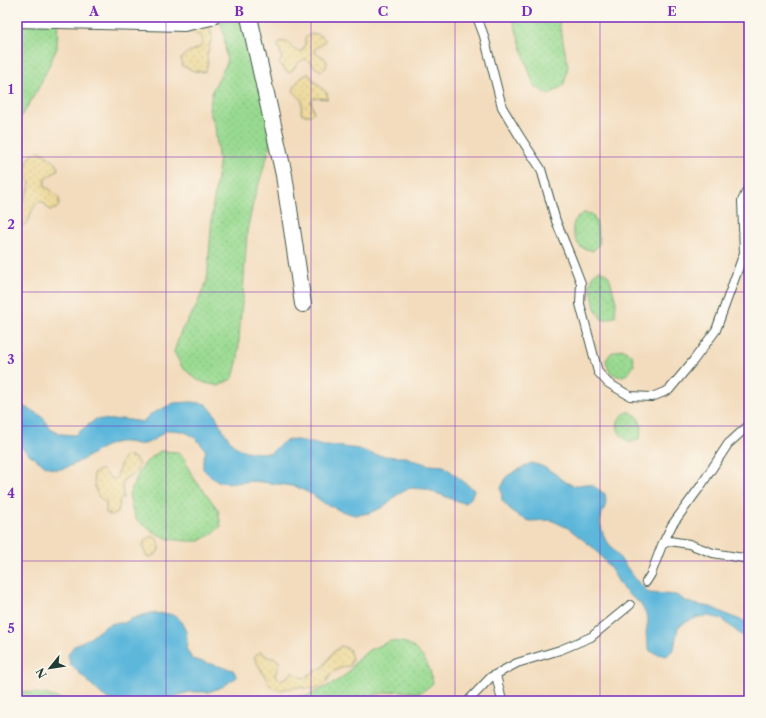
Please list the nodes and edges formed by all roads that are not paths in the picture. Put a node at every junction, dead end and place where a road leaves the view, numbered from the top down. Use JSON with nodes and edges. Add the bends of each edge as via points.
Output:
{"nodes":[{"id":1,"x":211,"y":17,"type":"edge"},
{"id":2,"x":249,"y":17,"type":"edge"},
{"id":3,"x":477,"y":17,"type":"edge"},
{"id":4,"x":27,"y":18,"type":"edge"},
{"id":5,"x":749,"y":186,"type":"edge"},
{"id":6,"x":303,"y":304,"type":"dead end"},
{"id":7,"x":749,"y":425,"type":"edge"},
{"id":8,"x":662,"y":545,"type":"junction"},
{"id":9,"x":749,"y":559,"type":"edge"},
{"id":10,"x":646,"y":582,"type":"dead end"},
{"id":11,"x":630,"y":605,"type":"dead end"},
{"id":12,"x":496,"y":675,"type":"junction"},
{"id":13,"x":468,"y":701,"type":"edge"},
{"id":14,"x":502,"y":701,"type":"edge"}],
"edges":[{"from":1,"to":4,"type":"street","via":[[184,23]]},
{"from":2,"to":6,"type":"street","via":[[284,176]]},
{"from":3,"to":5,"type":"lane","via":[[502,107],[541,169],[556,222],[581,283],[580,304],[598,372],[608,383],[630,396],[652,397],[669,390],[716,330],[744,253],[742,201]]},
{"from":7,"to":8,"type":"lane","via":[[728,444],[672,524]]},
{"from":8,"to":9,"type":"lane","via":[[669,541],[689,544],[713,553]]},
{"from":8,"to":10,"type":"lane"},
{"from":11,"to":12,"type":"lane","via":[[591,637],[560,650],[516,663]]},
{"from":12,"to":13,"type":"lane"},
{"from":12,"to":14,"type":"lane"}]}
